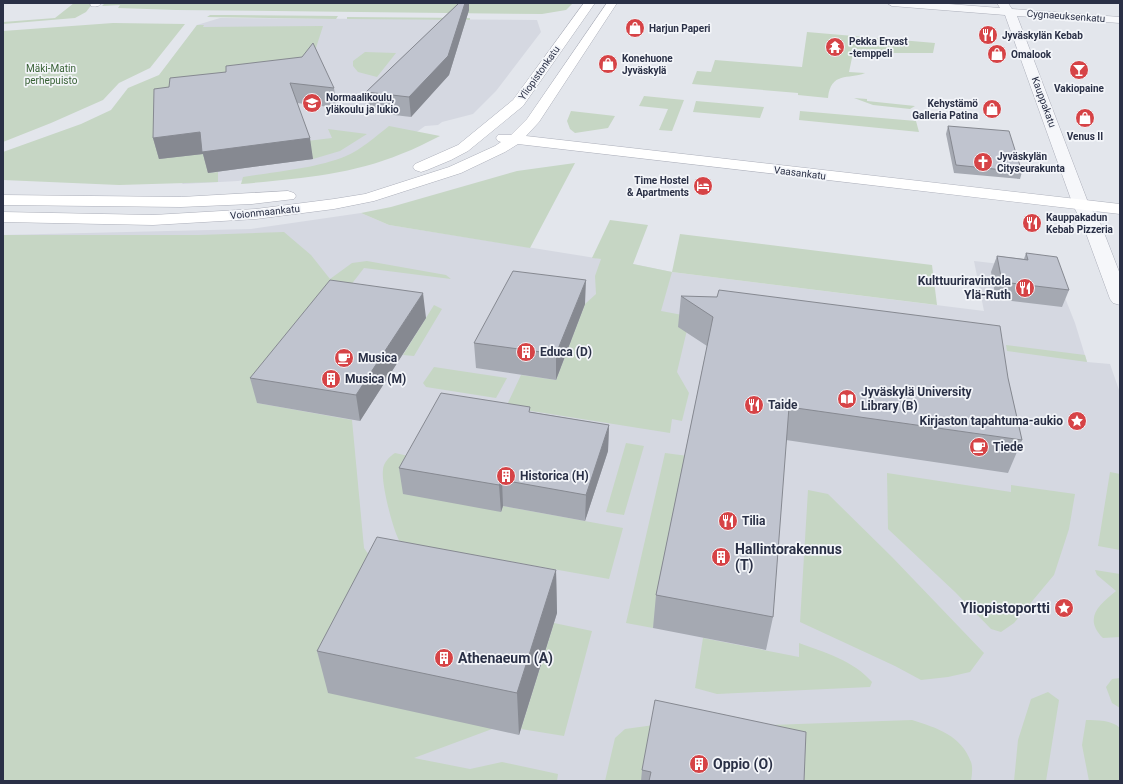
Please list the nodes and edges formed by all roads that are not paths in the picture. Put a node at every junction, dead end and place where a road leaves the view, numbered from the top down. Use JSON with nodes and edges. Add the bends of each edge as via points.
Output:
{"nodes":[{"id":1,"x":590,"y":3,"type":"edge"},
{"id":2,"x":612,"y":3,"type":"edge"},
{"id":3,"x":892,"y":3,"type":"edge"},
{"id":4,"x":1006,"y":7,"type":"edge"},
{"id":5,"x":1120,"y":20,"type":"edge"},
{"id":6,"x":480,"y":135,"type":"junction"},
{"id":7,"x":514,"y":140,"type":"junction"},
{"id":8,"x":376,"y":180,"type":"dead end"},
{"id":9,"x":322,"y":191,"type":"dead end"},
{"id":10,"x":3,"y":200,"type":"edge"},
{"id":11,"x":1081,"y":205,"type":"junction"},
{"id":12,"x":1120,"y":209,"type":"edge"},
{"id":13,"x":3,"y":217,"type":"edge"},
{"id":14,"x":1120,"y":299,"type":"edge"}],
"edges":[{"from":1,"to":6,"type":"main road","name":"Yliopistonkatu","via":[[518,103]]},
{"from":2,"to":7,"type":"main road","name":"Yliopistonkatu","via":[[532,122]]},
{"from":3,"to":4,"type":"street","name":"Cygnaeuksenkatu"},
{"from":4,"to":5,"type":"street","name":"Cygnaeuksenkatu"},
{"from":4,"to":11,"type":"street","name":"Kauppakatu","via":[[1013,18]]},
{"from":6,"to":7,"type":"main road","name":"Vaasankatu"},
{"from":6,"to":8,"type":"main road","via":[[446,157]]},
{"from":7,"to":11,"type":"main road","name":"Vaasankatu"},
{"from":7,"to":13,"type":"main road","name":"Voionmaankatu","via":[[455,170],[368,198],[334,204],[210,218],[153,220]]},
{"from":9,"to":10,"type":"main road","name":"Voionmaankatu","via":[[214,202]]},
{"from":11,"to":12,"type":"main road","name":"Vaasankatu"},
{"from":11,"to":14,"type":"street","name":"Kauppakatu","via":[[1092,225]]}]}
